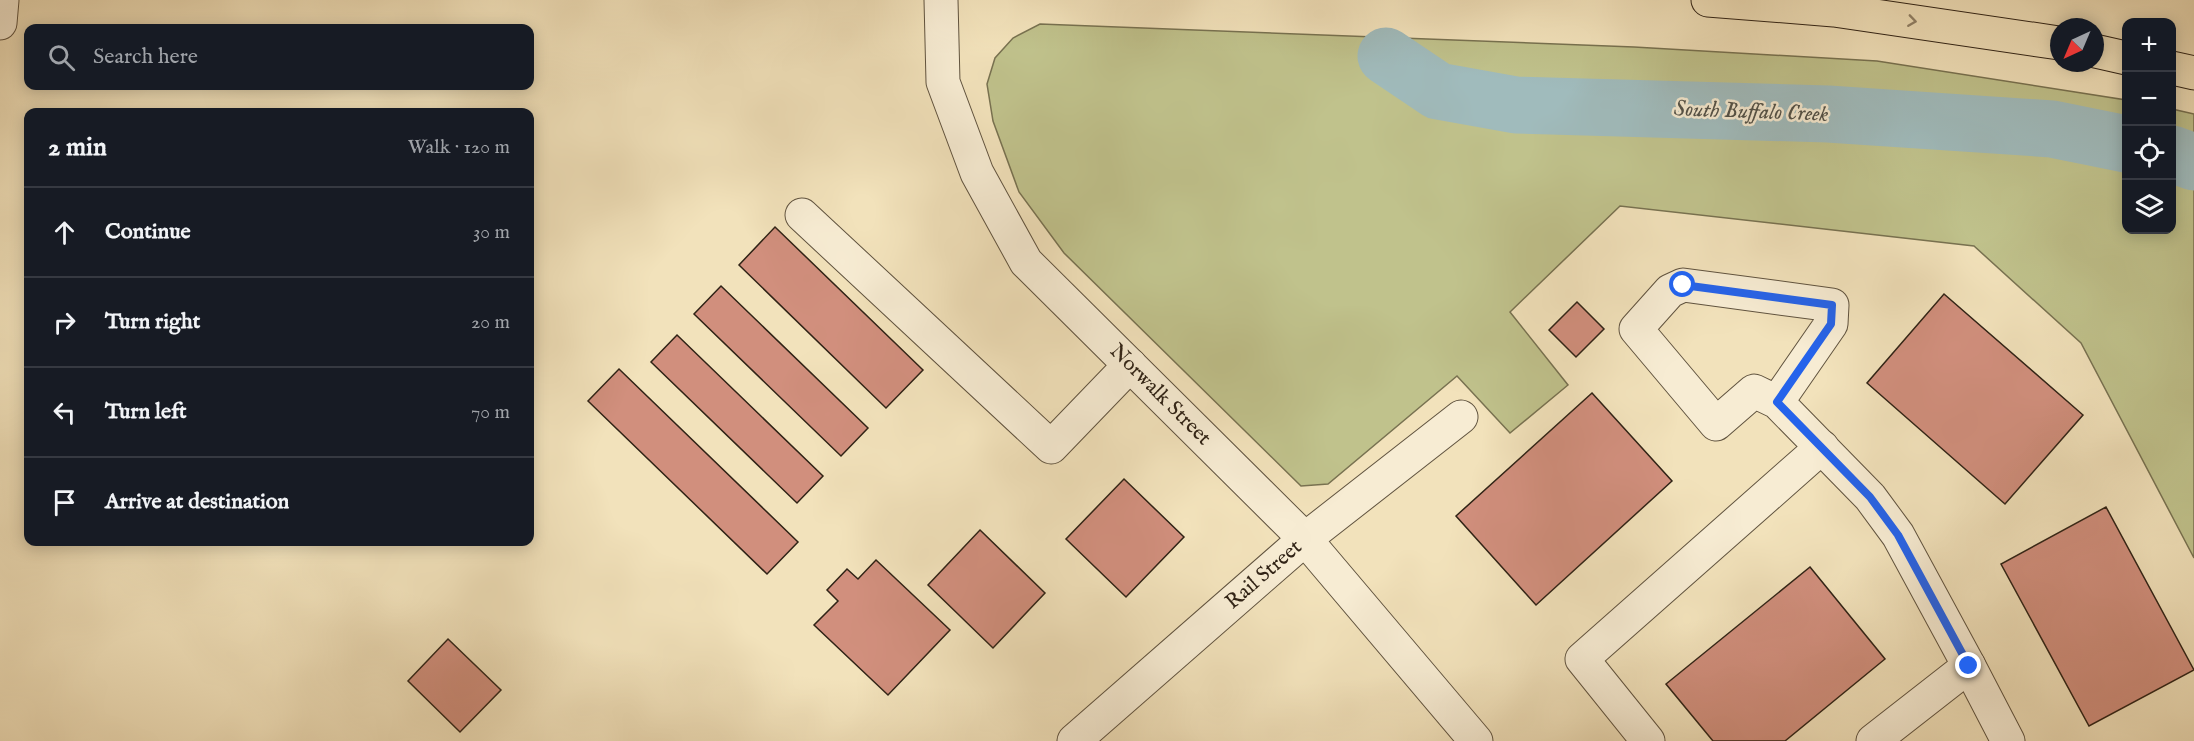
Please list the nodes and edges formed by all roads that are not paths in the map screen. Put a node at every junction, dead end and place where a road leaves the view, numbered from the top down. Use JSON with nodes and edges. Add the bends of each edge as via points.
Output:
{"nodes":[{"id":1,"x":2,"y":0,"type":"edge"},
{"id":2,"x":941,"y":0,"type":"edge"},
{"id":3,"x":1708,"y":0,"type":"edge"},
{"id":4,"x":0,"y":23,"type":"edge"},
{"id":5,"x":2050,"y":42,"type":"edge"},
{"id":6,"x":2104,"y":53,"type":"edge"},
{"id":7,"x":2122,"y":57,"type":"edge"},
{"id":8,"x":2176,"y":69,"type":"edge"},
{"id":9,"x":2194,"y":73,"type":"edge"},
{"id":10,"x":802,"y":215,"type":"dead end"},
{"id":11,"x":1130,"y":365,"type":"junction"},
{"id":12,"x":1777,"y":402,"type":"junction"},
{"id":13,"x":1461,"y":417,"type":"dead end"},
{"id":14,"x":1822,"y":447,"type":"junction"},
{"id":15,"x":1305,"y":539,"type":"junction"},
{"id":16,"x":1969,"y":666,"type":"junction"},
{"id":17,"x":1074,"y":741,"type":"edge"},
{"id":18,"x":1476,"y":741,"type":"edge"},
{"id":19,"x":1648,"y":741,"type":"edge"},
{"id":20,"x":1874,"y":741,"type":"edge"},
{"id":21,"x":2008,"y":741,"type":"edge"}],
"edges":[{"from":1,"to":4,"type":"street"},
{"from":2,"to":11,"type":"street","name":"Norwalk Street","via":[[943,82],[977,173],[1026,262]]},
{"from":3,"to":5,"type":"highway","one_way":true,"via":[[1834,10]]},
{"from":6,"to":7,"type":"highway"},
{"from":8,"to":9,"type":"highway"},
{"from":10,"to":11,"type":"street","via":[[1051,447]]},
{"from":11,"to":15,"type":"street","name":"Norwalk Street"},
{"from":12,"to":12,"type":"street","via":[[1754,391],[1716,424],[1636,329],[1670,291],[1683,285],[1832,305],[1831,324]]},
{"from":12,"to":14,"type":"street"},
{"from":13,"to":15,"type":"street","name":"Rail Street"},
{"from":14,"to":16,"type":"street","via":[[1870,497],[1898,535]]},
{"from":14,"to":19,"type":"street","via":[[1582,659]]},
{"from":15,"to":17,"type":"street","name":"Rail Street"},
{"from":15,"to":18,"type":"street","name":"Norwalk Street"},
{"from":16,"to":20,"type":"street"},
{"from":16,"to":21,"type":"street"}]}
